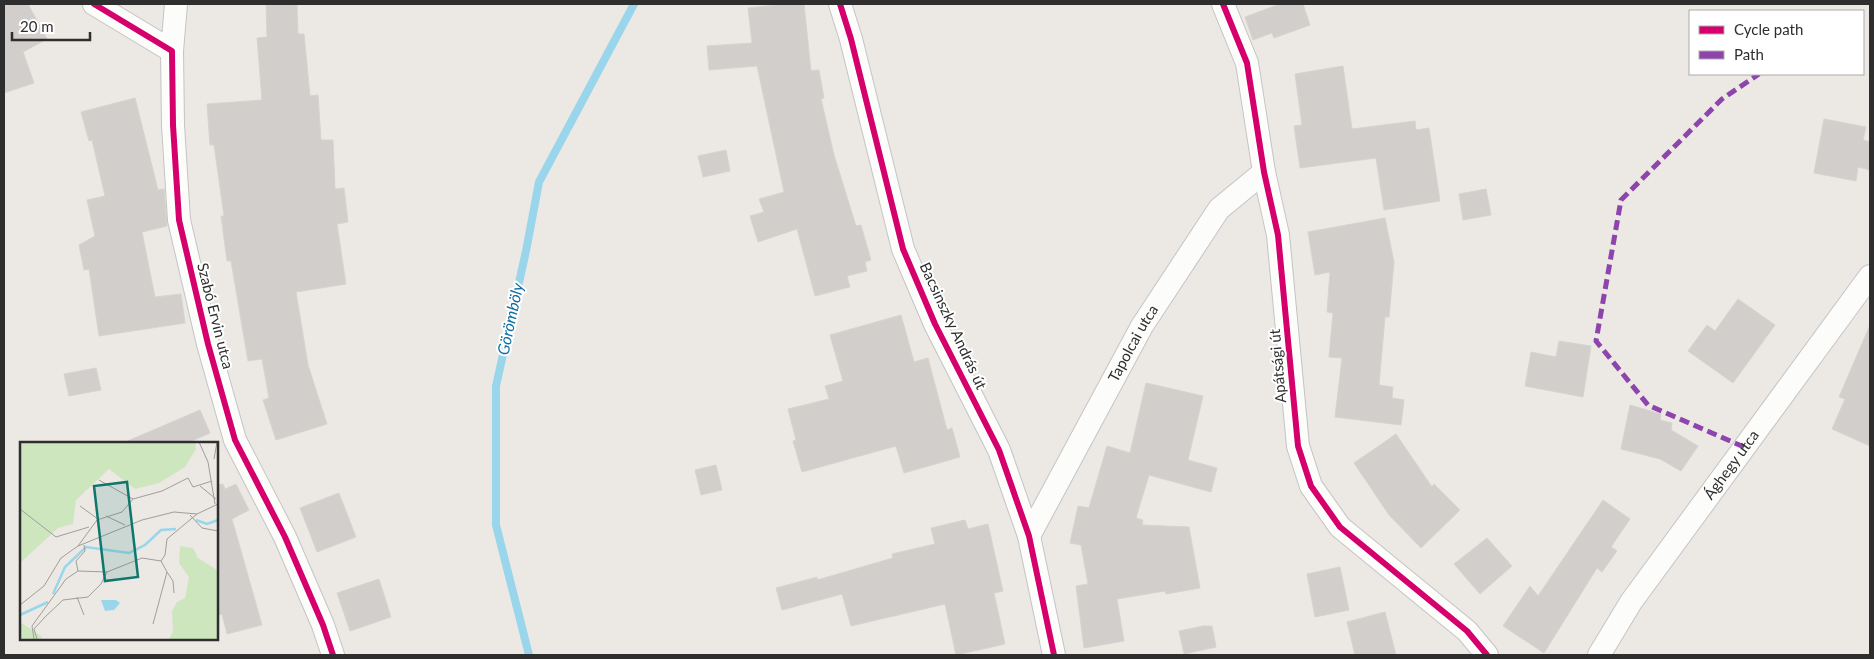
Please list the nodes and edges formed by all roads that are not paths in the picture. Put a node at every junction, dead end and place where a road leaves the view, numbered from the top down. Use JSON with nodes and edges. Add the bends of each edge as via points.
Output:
{"nodes":[{"id":1,"x":94,"y":4,"type":"edge"},
{"id":2,"x":176,"y":4,"type":"edge"},
{"id":3,"x":840,"y":4,"type":"edge"},
{"id":4,"x":1231,"y":6,"type":"edge"},
{"id":5,"x":172,"y":51,"type":"junction"},
{"id":6,"x":1264,"y":172,"type":"junction"},
{"id":7,"x":1870,"y":276,"type":"edge"},
{"id":8,"x":1029,"y":536,"type":"junction"},
{"id":9,"x":333,"y":655,"type":"edge"},
{"id":10,"x":1054,"y":655,"type":"edge"},
{"id":11,"x":1487,"y":655,"type":"edge"},
{"id":12,"x":1599,"y":655,"type":"edge"}],
"edges":[{"from":1,"to":5,"type":"street"},
{"from":2,"to":5,"type":"street","name":"Szabó Ervin utca"},
{"from":3,"to":8,"type":"street","name":"Bacsinszky András út","via":[[903,249],[934,324],[999,450]]},
{"from":4,"to":6,"type":"street","name":"Apátsági út","via":[[1247,63]]},
{"from":5,"to":9,"type":"street","name":"Szabó Ervin utca","via":[[179,220],[208,344],[235,440],[285,537]]},
{"from":6,"to":8,"type":"street","name":"Tapolcai utca","via":[[1219,209],[1142,326]]},
{"from":6,"to":11,"type":"street","name":"Apátsági út","via":[[1278,235],[1298,446],[1311,486],[1340,526],[1467,631]]},
{"from":7,"to":12,"type":"street","name":"Ághegy utca","via":[[1631,602]]},
{"from":8,"to":10,"type":"street","name":"Bacsinszky András út"}]}
